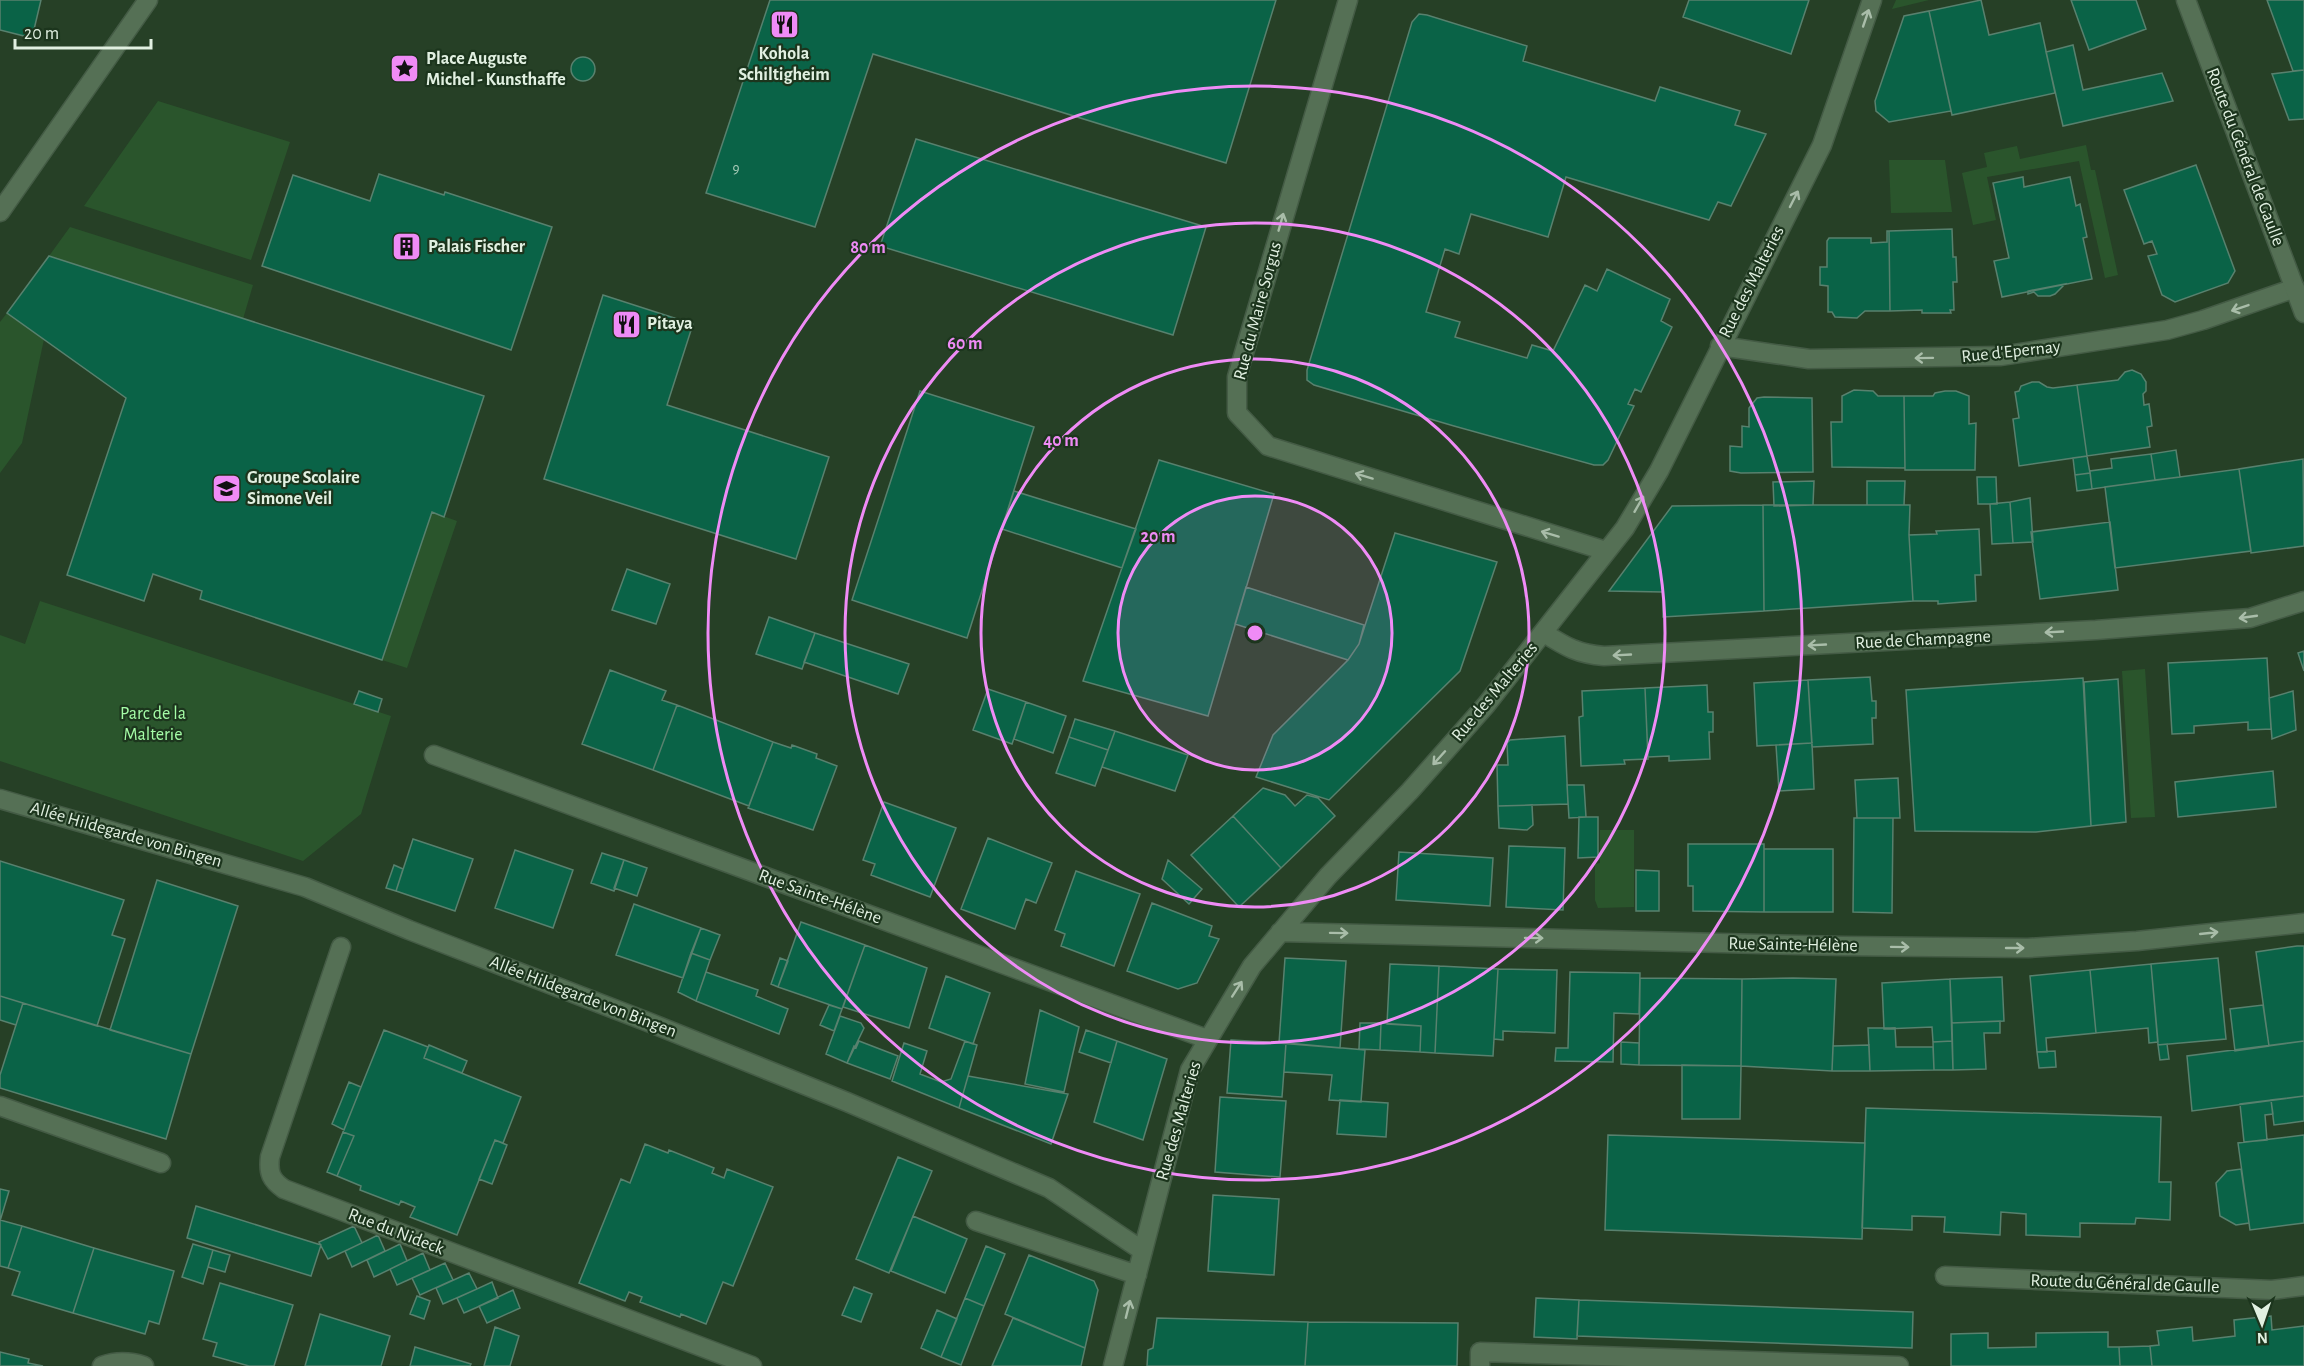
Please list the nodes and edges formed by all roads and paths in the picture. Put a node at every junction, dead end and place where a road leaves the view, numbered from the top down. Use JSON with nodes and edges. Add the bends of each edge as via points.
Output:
{"nodes":[{"id":1,"x":148,"y":0,"type":"edge"},
{"id":2,"x":1348,"y":0,"type":"edge"},
{"id":3,"x":1872,"y":0,"type":"edge"},
{"id":4,"x":2186,"y":0,"type":"edge"},
{"id":5,"x":0,"y":212,"type":"edge"},
{"id":6,"x":2295,"y":288,"type":"junction"},
{"id":7,"x":2304,"y":314,"type":"edge"},
{"id":8,"x":1720,"y":346,"type":"junction"},
{"id":9,"x":1606,"y":551,"type":"junction"},
{"id":10,"x":2304,"y":601,"type":"edge"},
{"id":11,"x":1544,"y":633,"type":"junction"},
{"id":12,"x":434,"y":755,"type":"dead end"},
{"id":13,"x":0,"y":799,"type":"edge"},
{"id":14,"x":2304,"y":923,"type":"edge"},
{"id":15,"x":1280,"y":932,"type":"junction"},
{"id":16,"x":341,"y":947,"type":"dead end"},
{"id":17,"x":1207,"y":1039,"type":"junction"},
{"id":18,"x":0,"y":1106,"type":"edge"},
{"id":19,"x":161,"y":1163,"type":"dead end"},
{"id":20,"x":976,"y":1221,"type":"dead end"},
{"id":21,"x":1143,"y":1251,"type":"junction"},
{"id":22,"x":1137,"y":1275,"type":"junction"},
{"id":23,"x":1945,"y":1276,"type":"dead end"},
{"id":24,"x":2304,"y":1286,"type":"edge"},
{"id":25,"x":102,"y":1366,"type":"edge"},
{"id":26,"x":144,"y":1366,"type":"edge"},
{"id":27,"x":752,"y":1366,"type":"edge"},
{"id":28,"x":1113,"y":1366,"type":"edge"},
{"id":29,"x":1480,"y":1366,"type":"edge"},
{"id":30,"x":1899,"y":1366,"type":"edge"}],
"edges":[{"from":1,"to":5,"type":"street"},
{"from":9,"to":2,"type":"street","name":"Rue du Maire Sorgus","one_way":true,"via":[[1268,446],[1237,413],[1237,377]]},
{"from":8,"to":3,"type":"street","name":"Rue des Malteries","one_way":true,"via":[[1822,145]]},
{"from":4,"to":6,"type":"street","name":"Route du Général de Gaulle"},
{"from":6,"to":7,"type":"street","name":"Route du Général de Gaulle"},
{"from":6,"to":8,"type":"street","name":"Rue d'Epernay","one_way":true,"via":[[2167,330],[2001,356],[1809,359]]},
{"from":9,"to":8,"type":"street","name":"Rue des Malteries","one_way":true,"via":[[1625,528],[1659,471]]},
{"from":9,"to":11,"type":"street","name":"Rue des Malteries"},
{"from":10,"to":11,"type":"street","name":"Rue de Champagne","one_way":true,"via":[[2250,618],[1604,656],[1581,654]]},
{"from":11,"to":15,"type":"street","name":"Rue des Malteries","one_way":true,"via":[[1478,714]]},
{"from":12,"to":17,"type":"street","name":"Rue Sainte-Hélène"},
{"from":13,"to":21,"type":"street","name":"Allée Hildegarde von Bingen","via":[[305,887],[648,1022],[1049,1188]]},
{"from":15,"to":14,"type":"street","name":"Rue Sainte-Hélène","one_way":true,"via":[[2028,948]]},
{"from":17,"to":15,"type":"street","name":"Rue des Malteries","one_way":true,"via":[[1252,966]]},
{"from":16,"to":27,"type":"street","name":"Rue du Nideck","via":[[270,1157],[268,1169],[273,1182],[284,1190]]},
{"from":17,"to":21,"type":"street","name":"Rue des Malteries","via":[[1190,1070]]},
{"from":18,"to":19,"type":"street"},
{"from":20,"to":22,"type":"street"},
{"from":21,"to":22,"type":"street","name":"Rue des Malteries"},
{"from":28,"to":22,"type":"street","name":"Rue des Malteries","one_way":true},
{"from":23,"to":24,"type":"street","name":"Route du Général de Gaulle","via":[[2261,1289]]},
{"from":25,"to":26,"type":"street","via":[[132,1362]]},
{"from":29,"to":30,"type":"street","via":[[1480,1352]]}]}
